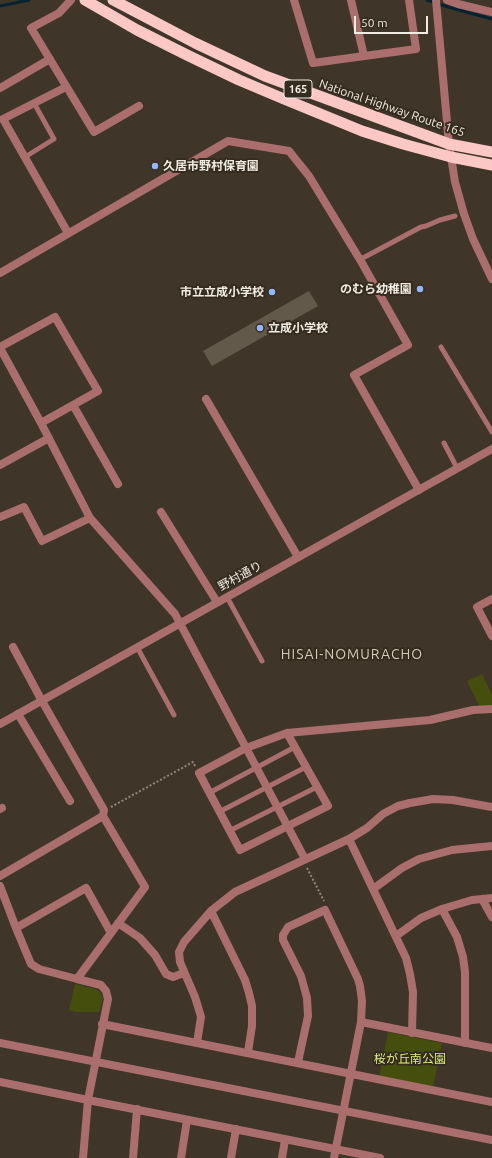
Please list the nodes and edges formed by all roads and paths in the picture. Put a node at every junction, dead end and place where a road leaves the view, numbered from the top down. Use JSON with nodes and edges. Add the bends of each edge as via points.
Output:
{"nodes":[{"id":1,"x":71,"y":0,"type":"edge"},
{"id":2,"x":85,"y":0,"type":"edge"},
{"id":3,"x":113,"y":0,"type":"edge"},
{"id":4,"x":294,"y":0,"type":"edge"},
{"id":5,"x":351,"y":0,"type":"edge"},
{"id":6,"x":409,"y":0,"type":"edge"},
{"id":7,"x":436,"y":0,"type":"edge"},
{"id":8,"x":447,"y":0,"type":"edge"},
{"id":9,"x":459,"y":2,"type":"edge"},
{"id":10,"x":492,"y":12,"type":"edge"},
{"id":11,"x":364,"y":56,"type":"junction"},
{"id":12,"x":50,"y":59,"type":"junction"},
{"id":13,"x":66,"y":87,"type":"junction"},
{"id":14,"x":0,"y":88,"type":"edge"},
{"id":15,"x":34,"y":103,"type":"junction"},
{"id":16,"x":140,"y":106,"type":"dead end"},
{"id":17,"x":449,"y":144,"type":"junction"},
{"id":18,"x":492,"y":152,"type":"edge"},
{"id":19,"x":451,"y":156,"type":"junction"},
{"id":20,"x":25,"y":157,"type":"junction"},
{"id":21,"x":492,"y":165,"type":"edge"},
{"id":22,"x":455,"y":216,"type":"dead end"},
{"id":23,"x":68,"y":233,"type":"junction"},
{"id":24,"x":360,"y":259,"type":"junction"},
{"id":25,"x":0,"y":273,"type":"edge"},
{"id":26,"x":492,"y":279,"type":"edge"},
{"id":27,"x":441,"y":347,"type":"dead end"},
{"id":28,"x":0,"y":348,"type":"edge"},
{"id":29,"x":206,"y":399,"type":"dead end"},
{"id":30,"x":73,"y":405,"type":"junction"},
{"id":31,"x":41,"y":423,"type":"junction"},
{"id":32,"x":492,"y":432,"type":"edge"},
{"id":33,"x":49,"y":438,"type":"junction"},
{"id":34,"x":444,"y":443,"type":"dead end"},
{"id":35,"x":492,"y":449,"type":"edge"},
{"id":36,"x":0,"y":465,"type":"edge"},
{"id":37,"x":457,"y":468,"type":"junction"},
{"id":38,"x":118,"y":484,"type":"dead end"},
{"id":39,"x":419,"y":490,"type":"junction"},
{"id":40,"x":161,"y":512,"type":"dead end"},
{"id":41,"x":0,"y":517,"type":"edge"},
{"id":42,"x":90,"y":518,"type":"junction"},
{"id":43,"x":298,"y":557,"type":"junction"},
{"id":44,"x":227,"y":597,"type":"junction"},
{"id":45,"x":492,"y":599,"type":"edge"},
{"id":46,"x":217,"y":602,"type":"junction"},
{"id":47,"x":180,"y":623,"type":"junction"},
{"id":48,"x":492,"y":636,"type":"edge"},
{"id":49,"x":13,"y":647,"type":"dead end"},
{"id":50,"x":137,"y":647,"type":"junction"},
{"id":51,"x":262,"y":661,"type":"dead end"},
{"id":52,"x":42,"y":701,"type":"junction"},
{"id":53,"x":492,"y":709,"type":"edge"},
{"id":54,"x":18,"y":714,"type":"junction"},
{"id":55,"x":174,"y":715,"type":"dead end"},
{"id":56,"x":0,"y":724,"type":"edge"},
{"id":57,"x":287,"y":733,"type":"junction"},
{"id":58,"x":241,"y":738,"type":"junction"},
{"id":59,"x":263,"y":741,"type":"junction"},
{"id":60,"x":295,"y":747,"type":"junction"},
{"id":61,"x":246,"y":748,"type":"junction"},
{"id":62,"x":256,"y":767,"type":"junction"},
{"id":63,"x":306,"y":767,"type":"junction"},
{"id":64,"x":199,"y":774,"type":"junction"},
{"id":65,"x":267,"y":787,"type":"junction"},
{"id":66,"x":317,"y":787,"type":"junction"},
{"id":67,"x":209,"y":793,"type":"junction"},
{"id":68,"x":70,"y":801,"type":"dead end"},
{"id":69,"x":277,"y":807,"type":"junction"},
{"id":70,"x":492,"y":807,"type":"edge"},
{"id":71,"x":219,"y":812,"type":"junction"},
{"id":72,"x":104,"y":813,"type":"junction"},
{"id":73,"x":288,"y":826,"type":"junction"},
{"id":74,"x":230,"y":831,"type":"junction"},
{"id":75,"x":349,"y":839,"type":"junction"},
{"id":76,"x":492,"y":846,"type":"edge"},
{"id":77,"x":303,"y":860,"type":"junction"},
{"id":78,"x":0,"y":876,"type":"edge"},
{"id":79,"x":0,"y":886,"type":"edge"},
{"id":80,"x":373,"y":889,"type":"junction"},
{"id":81,"x":492,"y":898,"type":"edge"},
{"id":82,"x":482,"y":899,"type":"junction"},
{"id":83,"x":442,"y":909,"type":"junction"},
{"id":84,"x":325,"y":910,"type":"junction"},
{"id":85,"x":211,"y":911,"type":"junction"},
{"id":86,"x":492,"y":917,"type":"edge"},
{"id":87,"x":118,"y":923,"type":"junction"},
{"id":88,"x":16,"y":928,"type":"junction"},
{"id":89,"x":111,"y":933,"type":"junction"},
{"id":90,"x":396,"y":936,"type":"junction"},
{"id":91,"x":184,"y":973,"type":"junction"},
{"id":92,"x":77,"y":979,"type":"junction"},
{"id":93,"x":361,"y":1022,"type":"junction"},
{"id":94,"x":102,"y":1024,"type":"junction"},
{"id":95,"x":412,"y":1033,"type":"junction"},
{"id":96,"x":0,"y":1043,"type":"edge"},
{"id":97,"x":197,"y":1043,"type":"junction"},
{"id":98,"x":465,"y":1043,"type":"junction"},
{"id":99,"x":492,"y":1048,"type":"edge"},
{"id":100,"x":248,"y":1052,"type":"junction"},
{"id":101,"x":95,"y":1062,"type":"junction"},
{"id":102,"x":298,"y":1062,"type":"junction"},
{"id":103,"x":351,"y":1074,"type":"junction"},
{"id":104,"x":0,"y":1082,"type":"edge"},
{"id":105,"x":88,"y":1100,"type":"junction"},
{"id":106,"x":492,"y":1102,"type":"edge"},
{"id":107,"x":137,"y":1109,"type":"junction"},
{"id":108,"x":343,"y":1111,"type":"junction"},
{"id":109,"x":187,"y":1120,"type":"junction"},
{"id":110,"x":236,"y":1129,"type":"junction"},
{"id":111,"x":285,"y":1140,"type":"junction"},
{"id":112,"x":492,"y":1140,"type":"edge"},
{"id":113,"x":335,"y":1149,"type":"junction"},
{"id":114,"x":83,"y":1158,"type":"edge"},
{"id":115,"x":133,"y":1158,"type":"edge"},
{"id":116,"x":181,"y":1158,"type":"edge"},
{"id":117,"x":230,"y":1158,"type":"edge"},
{"id":118,"x":282,"y":1158,"type":"edge"},
{"id":119,"x":334,"y":1158,"type":"edge"},
{"id":120,"x":380,"y":1158,"type":"edge"}],
"edges":[{"from":1,"to":12,"type":"street","via":[[59,13],[31,28]]},
{"from":2,"to":19,"type":"highway","number":"165","via":[[137,30],[239,80],[362,131]]},
{"from":3,"to":17,"type":"highway","name":"National Highway Route 165","number":"165","via":[[265,76]]},
{"from":4,"to":11,"type":"street","via":[[313,63]]},
{"from":5,"to":11,"type":"street"},
{"from":6,"to":11,"type":"street","via":[[416,49]]},
{"from":7,"to":17,"type":"street"},
{"from":8,"to":9,"type":"street"},
{"from":9,"to":10,"type":"street"},
{"from":12,"to":13,"type":"street"},
{"from":12,"to":14,"type":"street"},
{"from":13,"to":15,"type":"street"},
{"from":13,"to":16,"type":"street","via":[[94,132]]},
{"from":15,"to":20,"type":"lane","via":[[54,140]]},
{"from":15,"to":20,"type":"street","via":[[3,119]]},
{"from":17,"to":18,"type":"highway","name":"National Highway Route 165","number":"165"},
{"from":17,"to":19,"type":"street"},
{"from":19,"to":21,"type":"highway","number":"165"},
{"from":19,"to":26,"type":"street","via":[[464,214]]},
{"from":20,"to":23,"type":"street"},
{"from":22,"to":24,"type":"lane","via":[[421,226]]},
{"from":23,"to":24,"type":"street","via":[[228,140],[289,151],[309,176]]},
{"from":23,"to":25,"type":"street"},
{"from":24,"to":39,"type":"street","via":[[408,345],[354,375]]},
{"from":27,"to":32,"type":"lane"},
{"from":28,"to":30,"type":"street","via":[[55,317],[98,391]]},
{"from":28,"to":31,"type":"street"},
{"from":29,"to":43,"type":"street"},
{"from":30,"to":31,"type":"street"},
{"from":30,"to":38,"type":"street"},
{"from":31,"to":33,"type":"street"},
{"from":33,"to":36,"type":"street"},
{"from":33,"to":42,"type":"street"},
{"from":34,"to":37,"type":"lane"},
{"from":35,"to":37,"type":"street","name":"野村通り"},
{"from":37,"to":39,"type":"street","name":"野村通り"},
{"from":39,"to":43,"type":"street","name":"野村通り"},
{"from":40,"to":46,"type":"street"},
{"from":41,"to":42,"type":"street","via":[[24,507],[42,542]]},
{"from":42,"to":47,"type":"street","via":[[175,614]]},
{"from":43,"to":44,"type":"street","name":"野村通り"},
{"from":44,"to":46,"type":"street","name":"野村通り"},
{"from":44,"to":51,"type":"lane"},
{"from":45,"to":48,"type":"street","via":[[477,607]]},
{"from":46,"to":47,"type":"street","name":"野村通り"},
{"from":47,"to":50,"type":"street","name":"野村通り"},
{"from":47,"to":58,"type":"street"},
{"from":49,"to":52,"type":"street"},
{"from":50,"to":52,"type":"street","name":"野村通り"},
{"from":50,"to":55,"type":"lane"},
{"from":52,"to":54,"type":"street","name":"野村通り"},
{"from":52,"to":72,"type":"street"},
{"from":53,"to":57,"type":"street","via":[[473,710],[430,720]]},
{"from":54,"to":56,"type":"street","name":"野村通り"},
{"from":54,"to":68,"type":"street"},
{"from":57,"to":59,"type":"street"},
{"from":57,"to":60,"type":"street"},
{"from":58,"to":59,"type":"street"},
{"from":58,"to":61,"type":"street"},
{"from":59,"to":61,"type":"street"},
{"from":60,"to":62,"type":"lane"},
{"from":60,"to":63,"type":"street"},
{"from":61,"to":62,"type":"street"},
{"from":61,"to":64,"type":"street"},
{"from":62,"to":65,"type":"street"},
{"from":62,"to":67,"type":"lane"},
{"from":63,"to":65,"type":"lane"},
{"from":63,"to":66,"type":"street"},
{"from":64,"to":67,"type":"street"},
{"from":64,"to":72,"type":"path","via":[[193,762]]},
{"from":65,"to":69,"type":"street"},
{"from":65,"to":71,"type":"lane"},
{"from":66,"to":69,"type":"lane"},
{"from":66,"to":73,"type":"street","via":[[328,806]]},
{"from":67,"to":71,"type":"street"},
{"from":69,"to":73,"type":"street"},
{"from":69,"to":74,"type":"lane"},
{"from":70,"to":75,"type":"street","via":[[453,800],[410,802],[390,810]]},
{"from":71,"to":74,"type":"street"},
{"from":72,"to":78,"type":"street"},
{"from":72,"to":87,"type":"street","via":[[145,887]]},
{"from":73,"to":74,"type":"street","via":[[240,850]]},
{"from":73,"to":77,"type":"street"},
{"from":75,"to":77,"type":"street"},
{"from":75,"to":80,"type":"street"},
{"from":76,"to":80,"type":"street","via":[[452,850],[419,859]]},
{"from":77,"to":84,"type":"path","via":[[326,906]]},
{"from":77,"to":85,"type":"street","via":[[235,892]]},
{"from":79,"to":88,"type":"street"},
{"from":80,"to":90,"type":"street"},
{"from":81,"to":82,"type":"street"},
{"from":82,"to":83,"type":"street"},
{"from":82,"to":86,"type":"street"},
{"from":83,"to":90,"type":"street","via":[[421,918]]},
{"from":83,"to":98,"type":"street","via":[[464,957]]},
{"from":84,"to":93,"type":"street","via":[[360,986]]},
{"from":84,"to":102,"type":"street","via":[[288,928],[283,935],[308,998],[308,1016]]},
{"from":85,"to":91,"type":"street","via":[[181,947],[180,962]]},
{"from":85,"to":100,"type":"street","via":[[249,993],[252,1026]]},
{"from":87,"to":89,"type":"street"},
{"from":87,"to":91,"type":"street","via":[[140,938],[155,955],[166,974],[174,977]]},
{"from":88,"to":89,"type":"street","via":[[86,888]]},
{"from":88,"to":92,"type":"street","via":[[28,960],[35,968]]},
{"from":89,"to":92,"type":"street"},
{"from":90,"to":95,"type":"street","via":[[406,958],[414,992]]},
{"from":91,"to":97,"type":"street","via":[[199,1010]]},
{"from":92,"to":94,"type":"street","via":[[97,984],[106,991],[108,999]]},
{"from":93,"to":95,"type":"street"},
{"from":93,"to":103,"type":"street"},
{"from":94,"to":97,"type":"street"},
{"from":94,"to":101,"type":"street"},
{"from":95,"to":98,"type":"street"},
{"from":96,"to":101,"type":"street"},
{"from":97,"to":100,"type":"street"},
{"from":98,"to":99,"type":"street"},
{"from":100,"to":102,"type":"street"},
{"from":101,"to":105,"type":"street"},
{"from":101,"to":108,"type":"street"},
{"from":102,"to":103,"type":"street"},
{"from":103,"to":106,"type":"street"},
{"from":103,"to":108,"type":"street"},
{"from":104,"to":105,"type":"street"},
{"from":105,"to":107,"type":"street"},
{"from":105,"to":114,"type":"street"},
{"from":107,"to":109,"type":"street"},
{"from":107,"to":115,"type":"street"},
{"from":108,"to":112,"type":"street"},
{"from":108,"to":113,"type":"street"},
{"from":109,"to":110,"type":"street"},
{"from":109,"to":116,"type":"street"},
{"from":110,"to":111,"type":"street"},
{"from":110,"to":117,"type":"street"},
{"from":111,"to":113,"type":"street"},
{"from":111,"to":118,"type":"street"},
{"from":113,"to":119,"type":"street"},
{"from":113,"to":120,"type":"street"}]}
